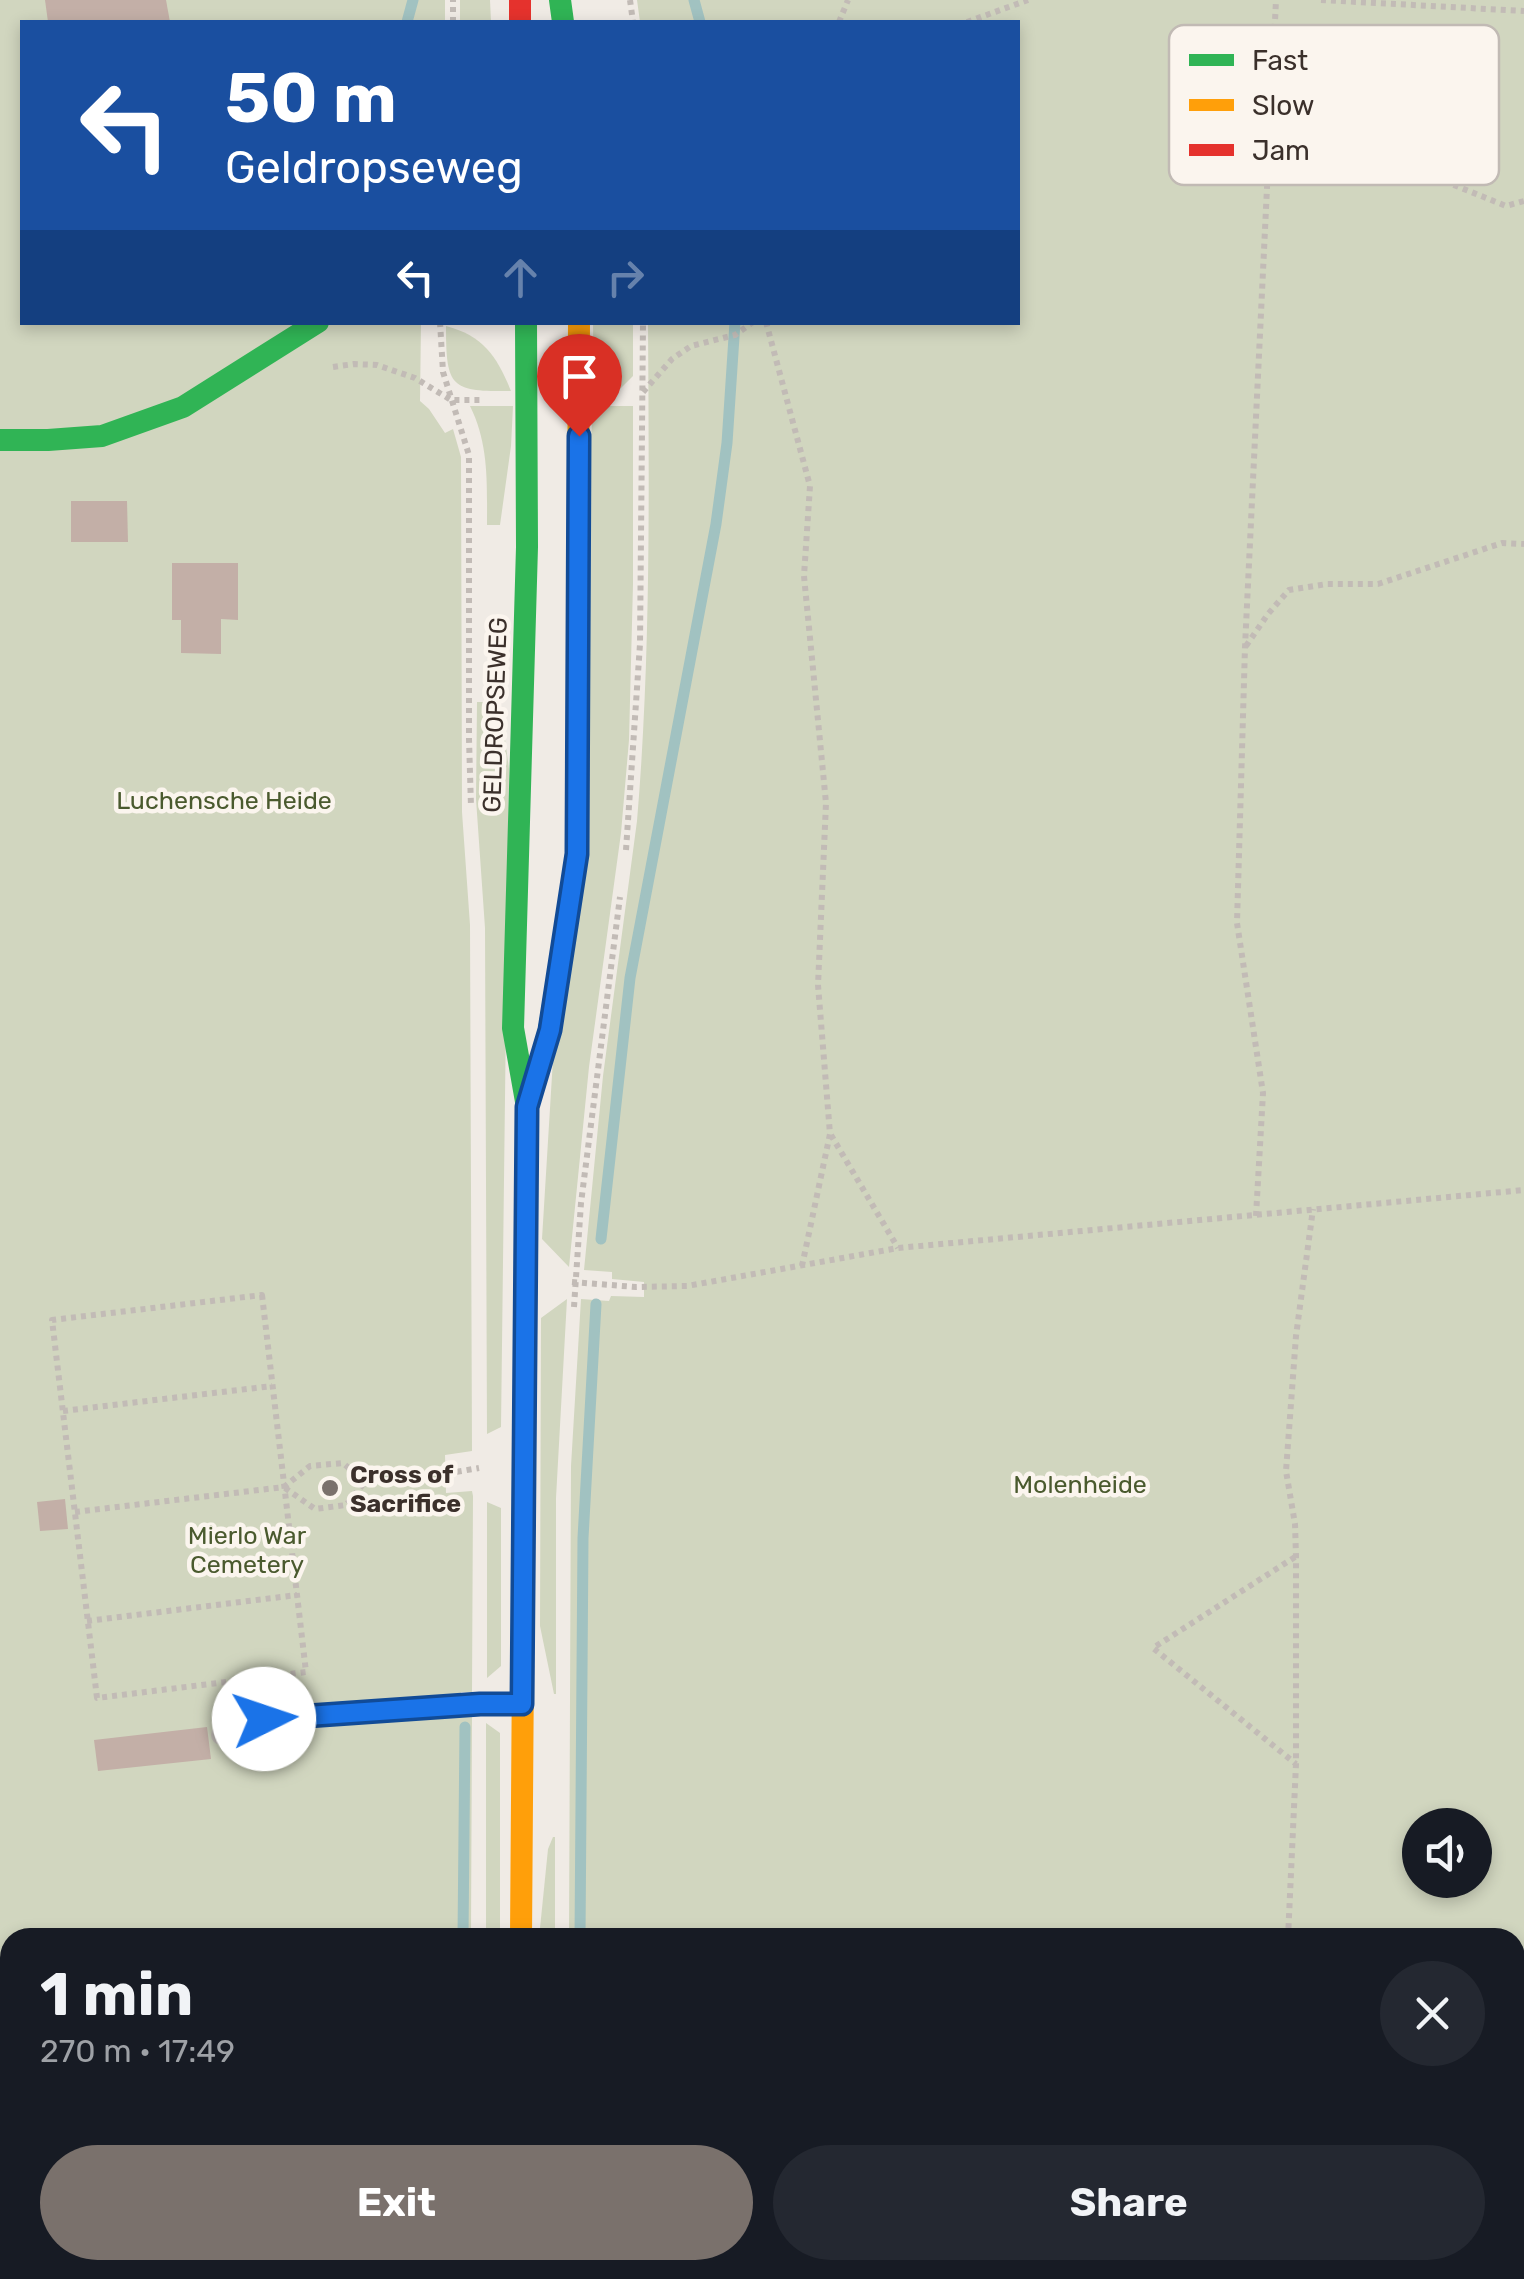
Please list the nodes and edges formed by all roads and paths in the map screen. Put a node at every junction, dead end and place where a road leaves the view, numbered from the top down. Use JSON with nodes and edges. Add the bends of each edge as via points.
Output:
{"nodes":[{"id":1,"x":1028,"y":0,"type":"edge"},
{"id":2,"x":1276,"y":0,"type":"edge"},
{"id":3,"x":1320,"y":0,"type":"edge"},
{"id":4,"x":1524,"y":10,"type":"edge"},
{"id":5,"x":973,"y":20,"type":"edge"},
{"id":6,"x":1275,"y":25,"type":"edge"},
{"id":7,"x":1267,"y":185,"type":"edge"},
{"id":8,"x":1454,"y":185,"type":"edge"},
{"id":9,"x":1524,"y":201,"type":"edge"},
{"id":10,"x":313,"y":325,"type":"edge"},
{"id":11,"x":440,"y":325,"type":"edge"},
{"id":12,"x":526,"y":325,"type":"edge"},
{"id":13,"x":580,"y":325,"type":"edge"},
{"id":14,"x":642,"y":325,"type":"edge"},
{"id":15,"x":749,"y":325,"type":"edge"},
{"id":16,"x":767,"y":325,"type":"edge"},
{"id":17,"x":321,"y":370,"type":"dead end"},
{"id":18,"x":451,"y":400,"type":"junction"},
{"id":19,"x":0,"y":440,"type":"edge"},
{"id":20,"x":1524,"y":544,"type":"edge"},
{"id":21,"x":1246,"y":647,"type":"junction"},
{"id":22,"x":469,"y":698,"type":"dead end"},
{"id":23,"x":527,"y":1107,"type":"junction"},
{"id":24,"x":830,"y":1134,"type":"junction"},
{"id":25,"x":1524,"y":1190,"type":"edge"},
{"id":26,"x":1313,"y":1209,"type":"junction"},
{"id":27,"x":1256,"y":1216,"type":"junction"},
{"id":28,"x":898,"y":1248,"type":"junction"},
{"id":29,"x":802,"y":1266,"type":"junction"},
{"id":30,"x":576,"y":1282,"type":"dead end"},
{"id":31,"x":272,"y":1386,"type":"junction"},
{"id":32,"x":62,"y":1411,"type":"junction"},
{"id":33,"x":444,"y":1474,"type":"dead end"},
{"id":34,"x":365,"y":1482,"type":"junction"},
{"id":35,"x":284,"y":1488,"type":"junction"},
{"id":36,"x":75,"y":1512,"type":"junction"},
{"id":37,"x":1296,"y":1556,"type":"junction"},
{"id":38,"x":297,"y":1596,"type":"junction"},
{"id":39,"x":87,"y":1621,"type":"junction"},
{"id":40,"x":522,"y":1704,"type":"junction"},
{"id":41,"x":220,"y":1735,"type":"dead end"},
{"id":42,"x":1296,"y":1764,"type":"junction"},
{"id":43,"x":521,"y":1928,"type":"edge"},
{"id":44,"x":1288,"y":1928,"type":"edge"}],
"edges":[{"from":1,"to":5,"type":"path"},
{"from":2,"to":6,"type":"path"},
{"from":3,"to":4,"type":"path"},
{"from":7,"to":21,"type":"path"},
{"from":8,"to":9,"type":"path","via":[[1506,206]]},
{"from":10,"to":19,"type":"main road","via":[[183,407],[154,418],[102,436]]},
{"from":11,"to":18,"type":"path","name":"GELDROPSEWEG"},
{"from":12,"to":23,"type":"main road","name":"GELDROPSEWEG","via":[[514,1028]]},
{"from":13,"to":23,"type":"main road","name":"GELDROPSEWEG","via":[[577,854],[550,1030]]},
{"from":14,"to":15,"type":"path","via":[[642,393],[691,346]]},
{"from":16,"to":24,"type":"path","via":[[810,486],[804,576],[826,803],[818,986]]},
{"from":17,"to":18,"type":"path","via":[[376,365]]},
{"from":18,"to":22,"type":"path","name":"GELDROPSEWEG","via":[[469,455]]},
{"from":20,"to":21,"type":"path","via":[[1502,543],[1378,584],[1290,590]]},
{"from":21,"to":27,"type":"path","via":[[1236,922],[1263,1093]]},
{"from":23,"to":40,"type":"main road","name":"GELDROPSEWEG"},
{"from":24,"to":28,"type":"path"},
{"from":24,"to":29,"type":"path"},
{"from":25,"to":26,"type":"path"},
{"from":26,"to":27,"type":"path"},
{"from":26,"to":37,"type":"path","via":[[1286,1472]]},
{"from":27,"to":28,"type":"path"},
{"from":28,"to":29,"type":"path"},
{"from":29,"to":30,"type":"path","via":[[687,1286]]},
{"from":31,"to":32,"type":"path"},
{"from":31,"to":32,"type":"path","via":[[262,1295],[185,1304],[52,1320]]},
{"from":31,"to":35,"type":"path"},
{"from":32,"to":36,"type":"path"},
{"from":33,"to":34,"type":"path"},
{"from":34,"to":35,"type":"path","via":[[343,1463],[310,1466]]},
{"from":34,"to":35,"type":"path","via":[[346,1505],[315,1509]]},
{"from":35,"to":36,"type":"path"},
{"from":35,"to":38,"type":"path"},
{"from":36,"to":39,"type":"path"},
{"from":37,"to":42,"type":"path"},
{"from":37,"to":42,"type":"path","via":[[1153,1648]]},
{"from":38,"to":39,"type":"path"},
{"from":38,"to":39,"type":"path","via":[[306,1672],[116,1696],[96,1698]]},
{"from":40,"to":41,"type":"lane","via":[[264,1719],[251,1734]]},
{"from":40,"to":43,"type":"main road","name":"GELDROPSEWEG"},
{"from":42,"to":44,"type":"path"}]}
